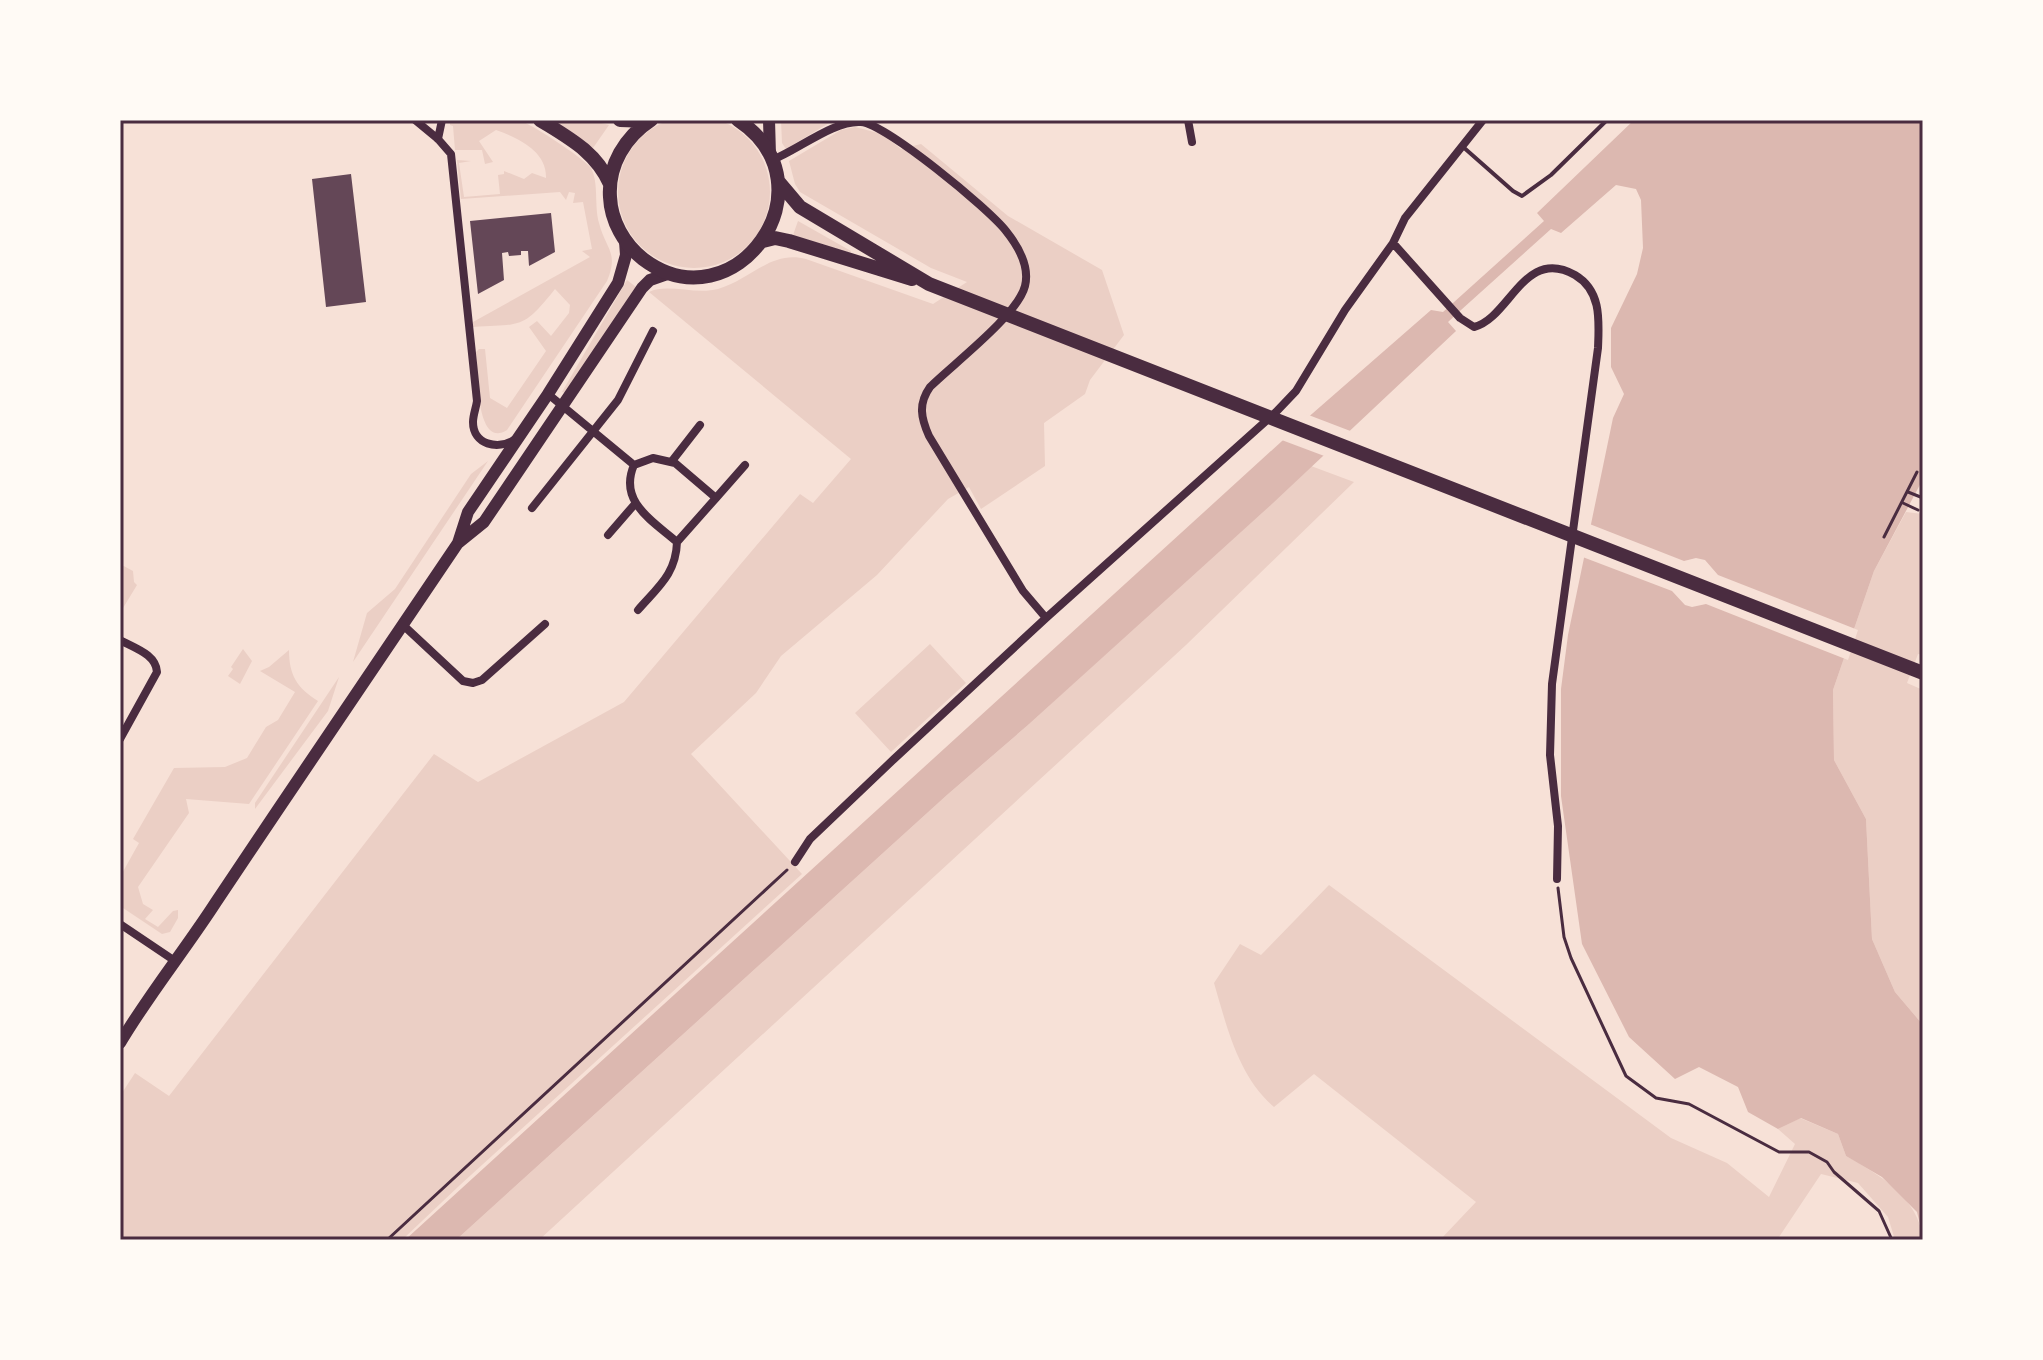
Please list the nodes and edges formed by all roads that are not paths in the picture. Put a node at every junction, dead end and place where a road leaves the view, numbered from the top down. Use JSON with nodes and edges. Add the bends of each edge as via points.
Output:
{"nodes":[{"id":1,"x":415,"y":120,"type":"edge"},
{"id":2,"x":442,"y":120,"type":"edge"},
{"id":3,"x":540,"y":120,"type":"edge"},
{"id":4,"x":620,"y":120,"type":"edge"},
{"id":5,"x":650,"y":120,"type":"edge"},
{"id":6,"x":738,"y":120,"type":"edge"},
{"id":7,"x":769,"y":120,"type":"edge"},
{"id":8,"x":1188,"y":120,"type":"edge"},
{"id":9,"x":1483,"y":120,"type":"edge"},
{"id":10,"x":1607,"y":120,"type":"edge"},
{"id":11,"x":438,"y":139,"type":"junction"},
{"id":12,"x":1192,"y":142,"type":"dead end"},
{"id":13,"x":1462,"y":146,"type":"junction"},
{"id":14,"x":771,"y":158,"type":"junction"},
{"id":15,"x":778,"y":181,"type":"junction"},
{"id":16,"x":610,"y":184,"type":"junction"},
{"id":17,"x":625,"y":241,"type":"junction"},
{"id":18,"x":763,"y":241,"type":"junction"},
{"id":19,"x":1393,"y":243,"type":"junction"},
{"id":20,"x":670,"y":273,"type":"junction"},
{"id":21,"x":934,"y":286,"type":"junction"},
{"id":22,"x":653,"y":331,"type":"dead end"},
{"id":23,"x":548,"y":394,"type":"junction"},
{"id":24,"x":562,"y":404,"type":"junction"},
{"id":25,"x":700,"y":425,"type":"dead end"},
{"id":26,"x":594,"y":430,"type":"junction"},
{"id":27,"x":518,"y":438,"type":"junction"},
{"id":28,"x":672,"y":461,"type":"junction"},
{"id":29,"x":634,"y":465,"type":"junction"},
{"id":30,"x":745,"y":465,"type":"dead end"},
{"id":31,"x":716,"y":498,"type":"junction"},
{"id":32,"x":634,"y":505,"type":"junction"},
{"id":33,"x":532,"y":508,"type":"dead end"},
{"id":34,"x":608,"y":535,"type":"dead end"},
{"id":35,"x":677,"y":542,"type":"junction"},
{"id":36,"x":458,"y":543,"type":"junction"},
{"id":37,"x":638,"y":610,"type":"dead end"},
{"id":38,"x":1046,"y":618,"type":"junction"},
{"id":39,"x":545,"y":624,"type":"dead end"},
{"id":40,"x":403,"y":625,"type":"junction"},
{"id":41,"x":120,"y":640,"type":"edge"},
{"id":42,"x":1923,"y":673,"type":"edge"},
{"id":43,"x":120,"y":739,"type":"edge"},
{"id":44,"x":795,"y":862,"type":"road end"},
{"id":45,"x":1557,"y":879,"type":"road end"},
{"id":46,"x":120,"y":924,"type":"edge"},
{"id":47,"x":175,"y":961,"type":"junction"},
{"id":48,"x":120,"y":1043,"type":"edge"}],
"edges":[{"from":1,"to":11,"type":"street"},
{"from":2,"to":11,"type":"street"},
{"from":3,"to":16,"type":"main road","via":[[591,154]]},
{"from":4,"to":5,"type":"main road"},
{"from":5,"to":16,"type":"main road","via":[[621,151]]},
{"from":6,"to":14,"type":"main road"},
{"from":7,"to":14,"type":"main road"},
{"from":8,"to":12,"type":"street"},
{"from":9,"to":13,"type":"street"},
{"from":10,"to":13,"type":"lane","via":[[1522,196]]},
{"from":11,"to":27,"type":"street","via":[[451,154],[477,401],[473,425],[490,445],[507,445]]},
{"from":13,"to":19,"type":"street","via":[[1405,218]]},
{"from":14,"to":15,"type":"main road"},
{"from":14,"to":38,"type":"street","via":[[848,122],[872,123],[990,213],[1019,250],[1027,275],[1020,299],[930,387],[921,413],[929,436],[1023,591]]},
{"from":15,"to":18,"type":"main road","via":[[775,216]]},
{"from":15,"to":21,"type":"main road","via":[[807,212]]},
{"from":16,"to":17,"type":"main road","via":[[614,217]]},
{"from":17,"to":20,"type":"main road"},
{"from":17,"to":23,"type":"main road","via":[[618,283]]},
{"from":18,"to":20,"type":"main road","via":[[741,263],[721,272]]},
{"from":18,"to":21,"type":"main road","via":[[789,241]]},
{"from":19,"to":38,"type":"street","via":[[1296,391]]},
{"from":19,"to":45,"type":"street","via":[[1474,327],[1485,324],[1517,287],[1549,268],[1580,278],[1599,312],[1552,684]]},
{"from":20,"to":24,"type":"main road","via":[[642,288]]},
{"from":21,"to":42,"type":"main road"},
{"from":22,"to":26,"type":"street","via":[[618,400]]},
{"from":23,"to":24,"type":"street"},
{"from":23,"to":27,"type":"main road"},
{"from":24,"to":26,"type":"street"},
{"from":24,"to":36,"type":"main road","via":[[484,522]]},
{"from":25,"to":28,"type":"street"},
{"from":26,"to":29,"type":"street"},
{"from":26,"to":33,"type":"street"},
{"from":27,"to":36,"type":"main road","via":[[468,512]]},
{"from":28,"to":29,"type":"street","via":[[653,458]]},
{"from":28,"to":31,"type":"street"},
{"from":29,"to":32,"type":"street","via":[[629,484]]},
{"from":30,"to":31,"type":"street"},
{"from":31,"to":35,"type":"street"},
{"from":32,"to":34,"type":"street"},
{"from":32,"to":35,"type":"street"},
{"from":35,"to":37,"type":"street","via":[[671,573]]},
{"from":36,"to":40,"type":"main road"},
{"from":38,"to":44,"type":"street","via":[[810,839]]},
{"from":39,"to":40,"type":"street","via":[[473,683],[463,681]]},
{"from":40,"to":47,"type":"main road"},
{"from":41,"to":43,"type":"street","via":[[150,657],[157,672]]},
{"from":46,"to":47,"type":"street"},
{"from":47,"to":48,"type":"main road"}]}
